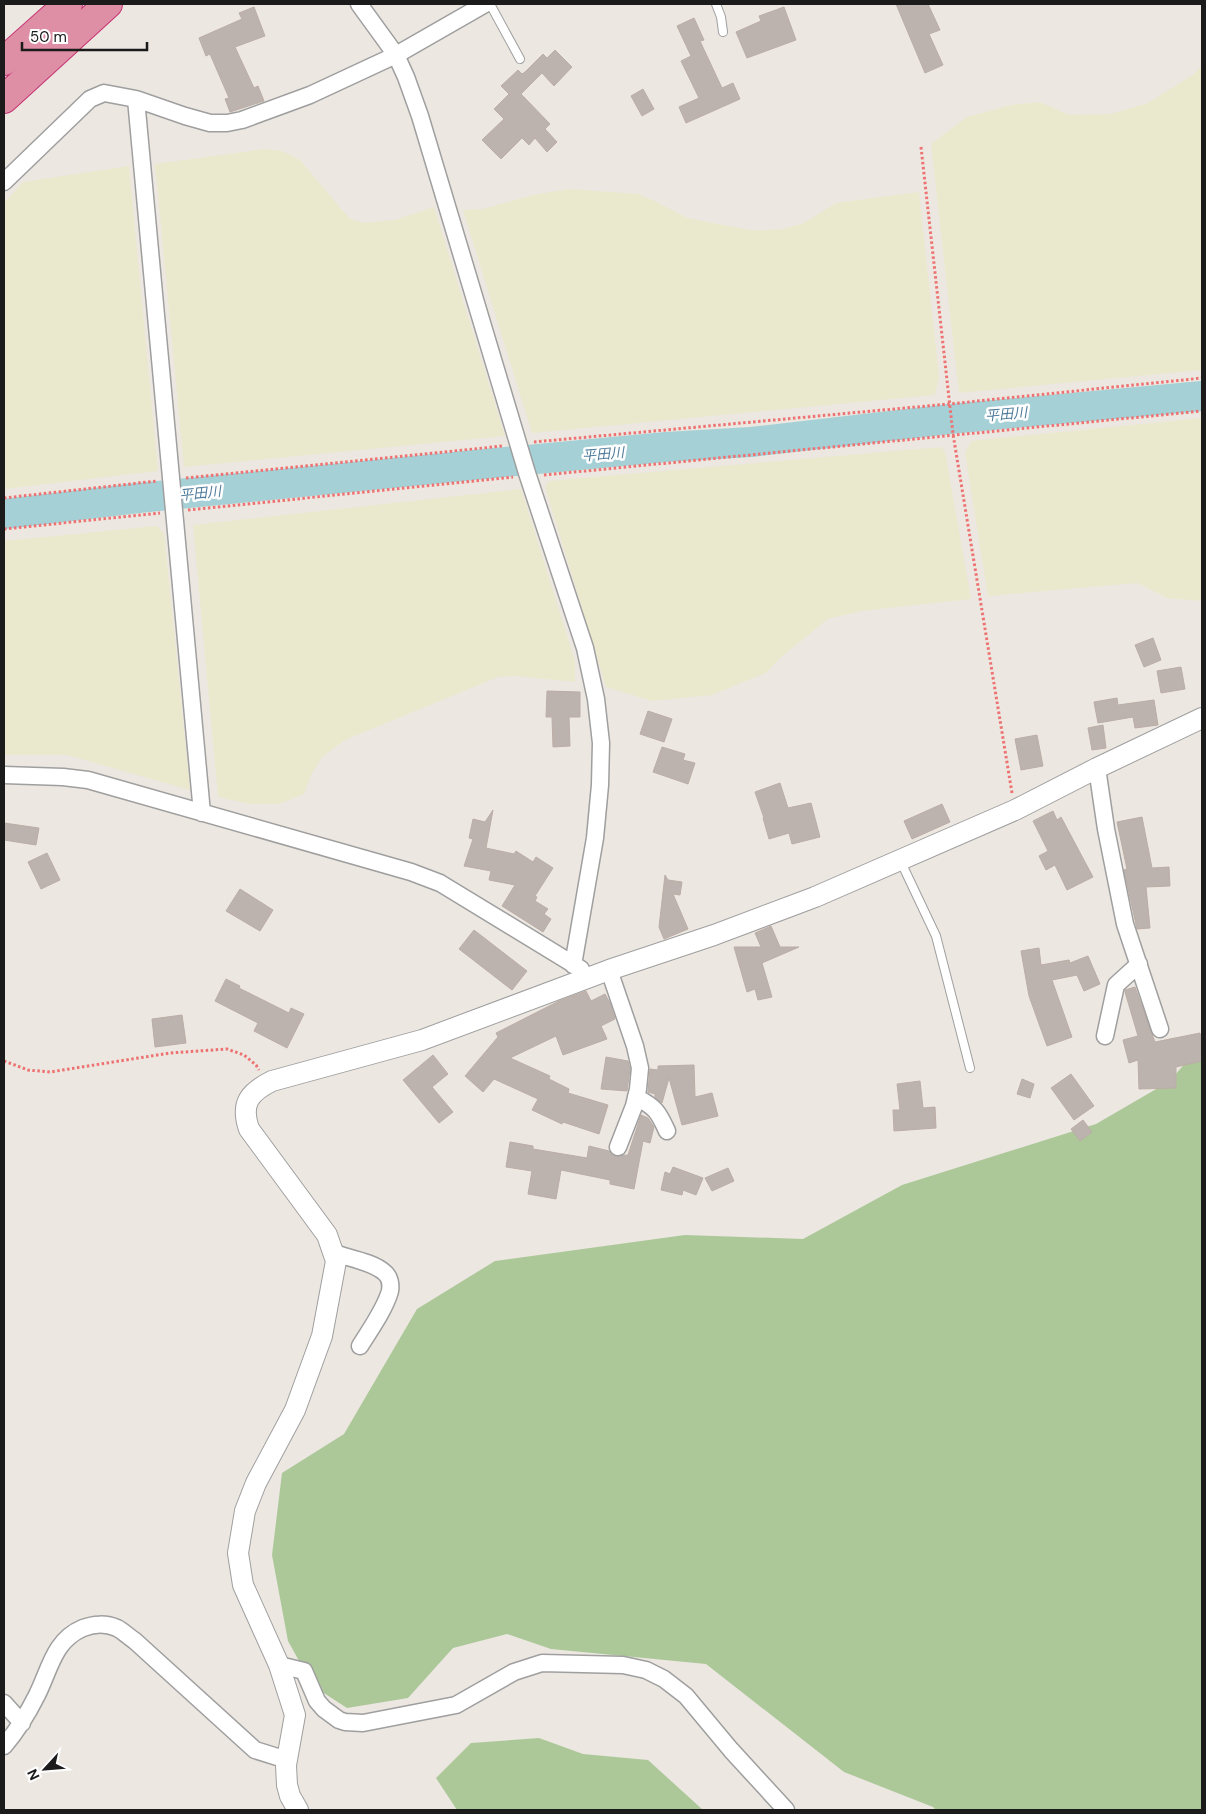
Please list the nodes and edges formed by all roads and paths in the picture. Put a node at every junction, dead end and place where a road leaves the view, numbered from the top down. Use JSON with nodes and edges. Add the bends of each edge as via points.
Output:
{"nodes":[{"id":1,"x":68,"y":4,"type":"edge"},
{"id":2,"x":108,"y":4,"type":"edge"},
{"id":3,"x":359,"y":4,"type":"edge"},
{"id":4,"x":485,"y":4,"type":"edge"},
{"id":5,"x":490,"y":4,"type":"edge"},
{"id":6,"x":716,"y":4,"type":"edge"},
{"id":7,"x":723,"y":32,"type":"dead end"},
{"id":8,"x":396,"y":55,"type":"junction"},
{"id":9,"x":520,"y":59,"type":"dead end"},
{"id":10,"x":4,"y":60,"type":"edge"},
{"id":11,"x":4,"y":99,"type":"edge"},
{"id":12,"x":136,"y":99,"type":"junction"},
{"id":13,"x":921,"y":147,"type":"dead end"},
{"id":14,"x":4,"y":182,"type":"edge"},
{"id":15,"x":1202,"y":378,"type":"edge"},
{"id":16,"x":949,"y":406,"type":"junction"},
{"id":17,"x":1202,"y":411,"type":"edge"},
{"id":18,"x":953,"y":434,"type":"junction"},
{"id":19,"x":519,"y":445,"type":"junction"},
{"id":20,"x":528,"y":475,"type":"junction"},
{"id":21,"x":171,"y":480,"type":"junction"},
{"id":22,"x":4,"y":498,"type":"edge"},
{"id":23,"x":174,"y":509,"type":"junction"},
{"id":24,"x":4,"y":529,"type":"edge"},
{"id":25,"x":1202,"y":718,"type":"edge"},
{"id":26,"x":1096,"y":768,"type":"junction"},
{"id":27,"x":4,"y":775,"type":"edge"},
{"id":28,"x":1015,"y":810,"type":"junction"},
{"id":29,"x":202,"y":813,"type":"junction"},
{"id":30,"x":900,"y":860,"type":"junction"},
{"id":31,"x":1139,"y":964,"type":"junction"},
{"id":32,"x":573,"y":965,"type":"junction"},
{"id":33,"x":602,"y":973,"type":"junction"},
{"id":34,"x":1160,"y":1029,"type":"dead end"},
{"id":35,"x":1105,"y":1036,"type":"dead end"},
{"id":36,"x":4,"y":1061,"type":"edge"},
{"id":37,"x":970,"y":1068,"type":"dead end"},
{"id":38,"x":267,"y":1083,"type":"junction"},
{"id":39,"x":636,"y":1097,"type":"junction"},
{"id":40,"x":667,"y":1131,"type":"dead end"},
{"id":41,"x":618,"y":1147,"type":"dead end"},
{"id":42,"x":334,"y":1253,"type":"junction"},
{"id":43,"x":360,"y":1346,"type":"dead end"},
{"id":44,"x":279,"y":1665,"type":"junction"},
{"id":45,"x":4,"y":1703,"type":"edge"},
{"id":46,"x":22,"y":1723,"type":"junction"},
{"id":47,"x":4,"y":1746,"type":"edge"},
{"id":48,"x":287,"y":1760,"type":"junction"},
{"id":49,"x":298,"y":1810,"type":"edge"},
{"id":50,"x":786,"y":1810,"type":"edge"}],
"edges":[{"from":1,"to":10,"type":"highway"},
{"from":2,"to":11,"type":"highway"},
{"from":3,"to":8,"type":"street"},
{"from":4,"to":8,"type":"street"},
{"from":5,"to":9,"type":"lane"},
{"from":6,"to":7,"type":"lane"},
{"from":8,"to":12,"type":"street","via":[[275,109],[227,123],[210,123]]},
{"from":8,"to":19,"type":"street","via":[[420,116]]},
{"from":12,"to":14,"type":"street","via":[[104,93],[90,99]]},
{"from":12,"to":21,"type":"street"},
{"from":13,"to":16,"type":"path"},
{"from":15,"to":16,"type":"path"},
{"from":16,"to":18,"type":"path"},
{"from":16,"to":19,"type":"path"},
{"from":17,"to":18,"type":"path"},
{"from":18,"to":20,"type":"path"},
{"from":18,"to":28,"type":"path"},
{"from":19,"to":20,"type":"street"},
{"from":19,"to":21,"type":"path"},
{"from":20,"to":23,"type":"path"},
{"from":20,"to":32,"type":"street","via":[[585,648],[601,743],[595,838]]},
{"from":21,"to":22,"type":"path"},
{"from":21,"to":23,"type":"street"},
{"from":23,"to":24,"type":"path"},
{"from":23,"to":29,"type":"street"},
{"from":25,"to":26,"type":"street"},
{"from":26,"to":28,"type":"street"},
{"from":26,"to":31,"type":"street","via":[[1124,924]]},
{"from":27,"to":29,"type":"street","via":[[88,780]]},
{"from":28,"to":30,"type":"street"},
{"from":29,"to":32,"type":"street","via":[[440,882]]},
{"from":30,"to":33,"type":"street","via":[[796,904]]},
{"from":30,"to":37,"type":"lane","via":[[936,936]]},
{"from":31,"to":34,"type":"street"},
{"from":31,"to":35,"type":"street","via":[[1116,985]]},
{"from":32,"to":33,"type":"street"},
{"from":33,"to":38,"type":"street","via":[[422,1040]]},
{"from":33,"to":39,"type":"street","via":[[635,1046],[640,1068]]},
{"from":36,"to":38,"type":"path","via":[[28,1070],[50,1072],[170,1053],[227,1049],[244,1055],[256,1065]]},
{"from":38,"to":42,"type":"street","via":[[252,1094],[246,1106],[244,1116],[249,1129],[327,1235]]},
{"from":39,"to":40,"type":"street","via":[[654,1108]]},
{"from":39,"to":41,"type":"street"},
{"from":42,"to":43,"type":"street","via":[[385,1272],[390,1282],[390,1290],[378,1316]]},
{"from":42,"to":44,"type":"street","via":[[336,1261],[322,1336],[295,1410],[256,1483],[245,1511],[238,1553],[243,1584]]},
{"from":44,"to":48,"type":"street","via":[[295,1715]]},
{"from":44,"to":50,"type":"street","via":[[304,1671],[317,1701],[333,1716],[345,1722],[363,1723],[456,1705],[514,1672],[542,1663],[623,1665],[646,1670],[686,1696]]},
{"from":45,"to":46,"type":"street"},
{"from":46,"to":47,"type":"street"},
{"from":46,"to":48,"type":"street","via":[[61,1643],[71,1633],[93,1624],[116,1627],[136,1641],[255,1750]]},
{"from":48,"to":49,"type":"street","via":[[287,1785]]}]}
